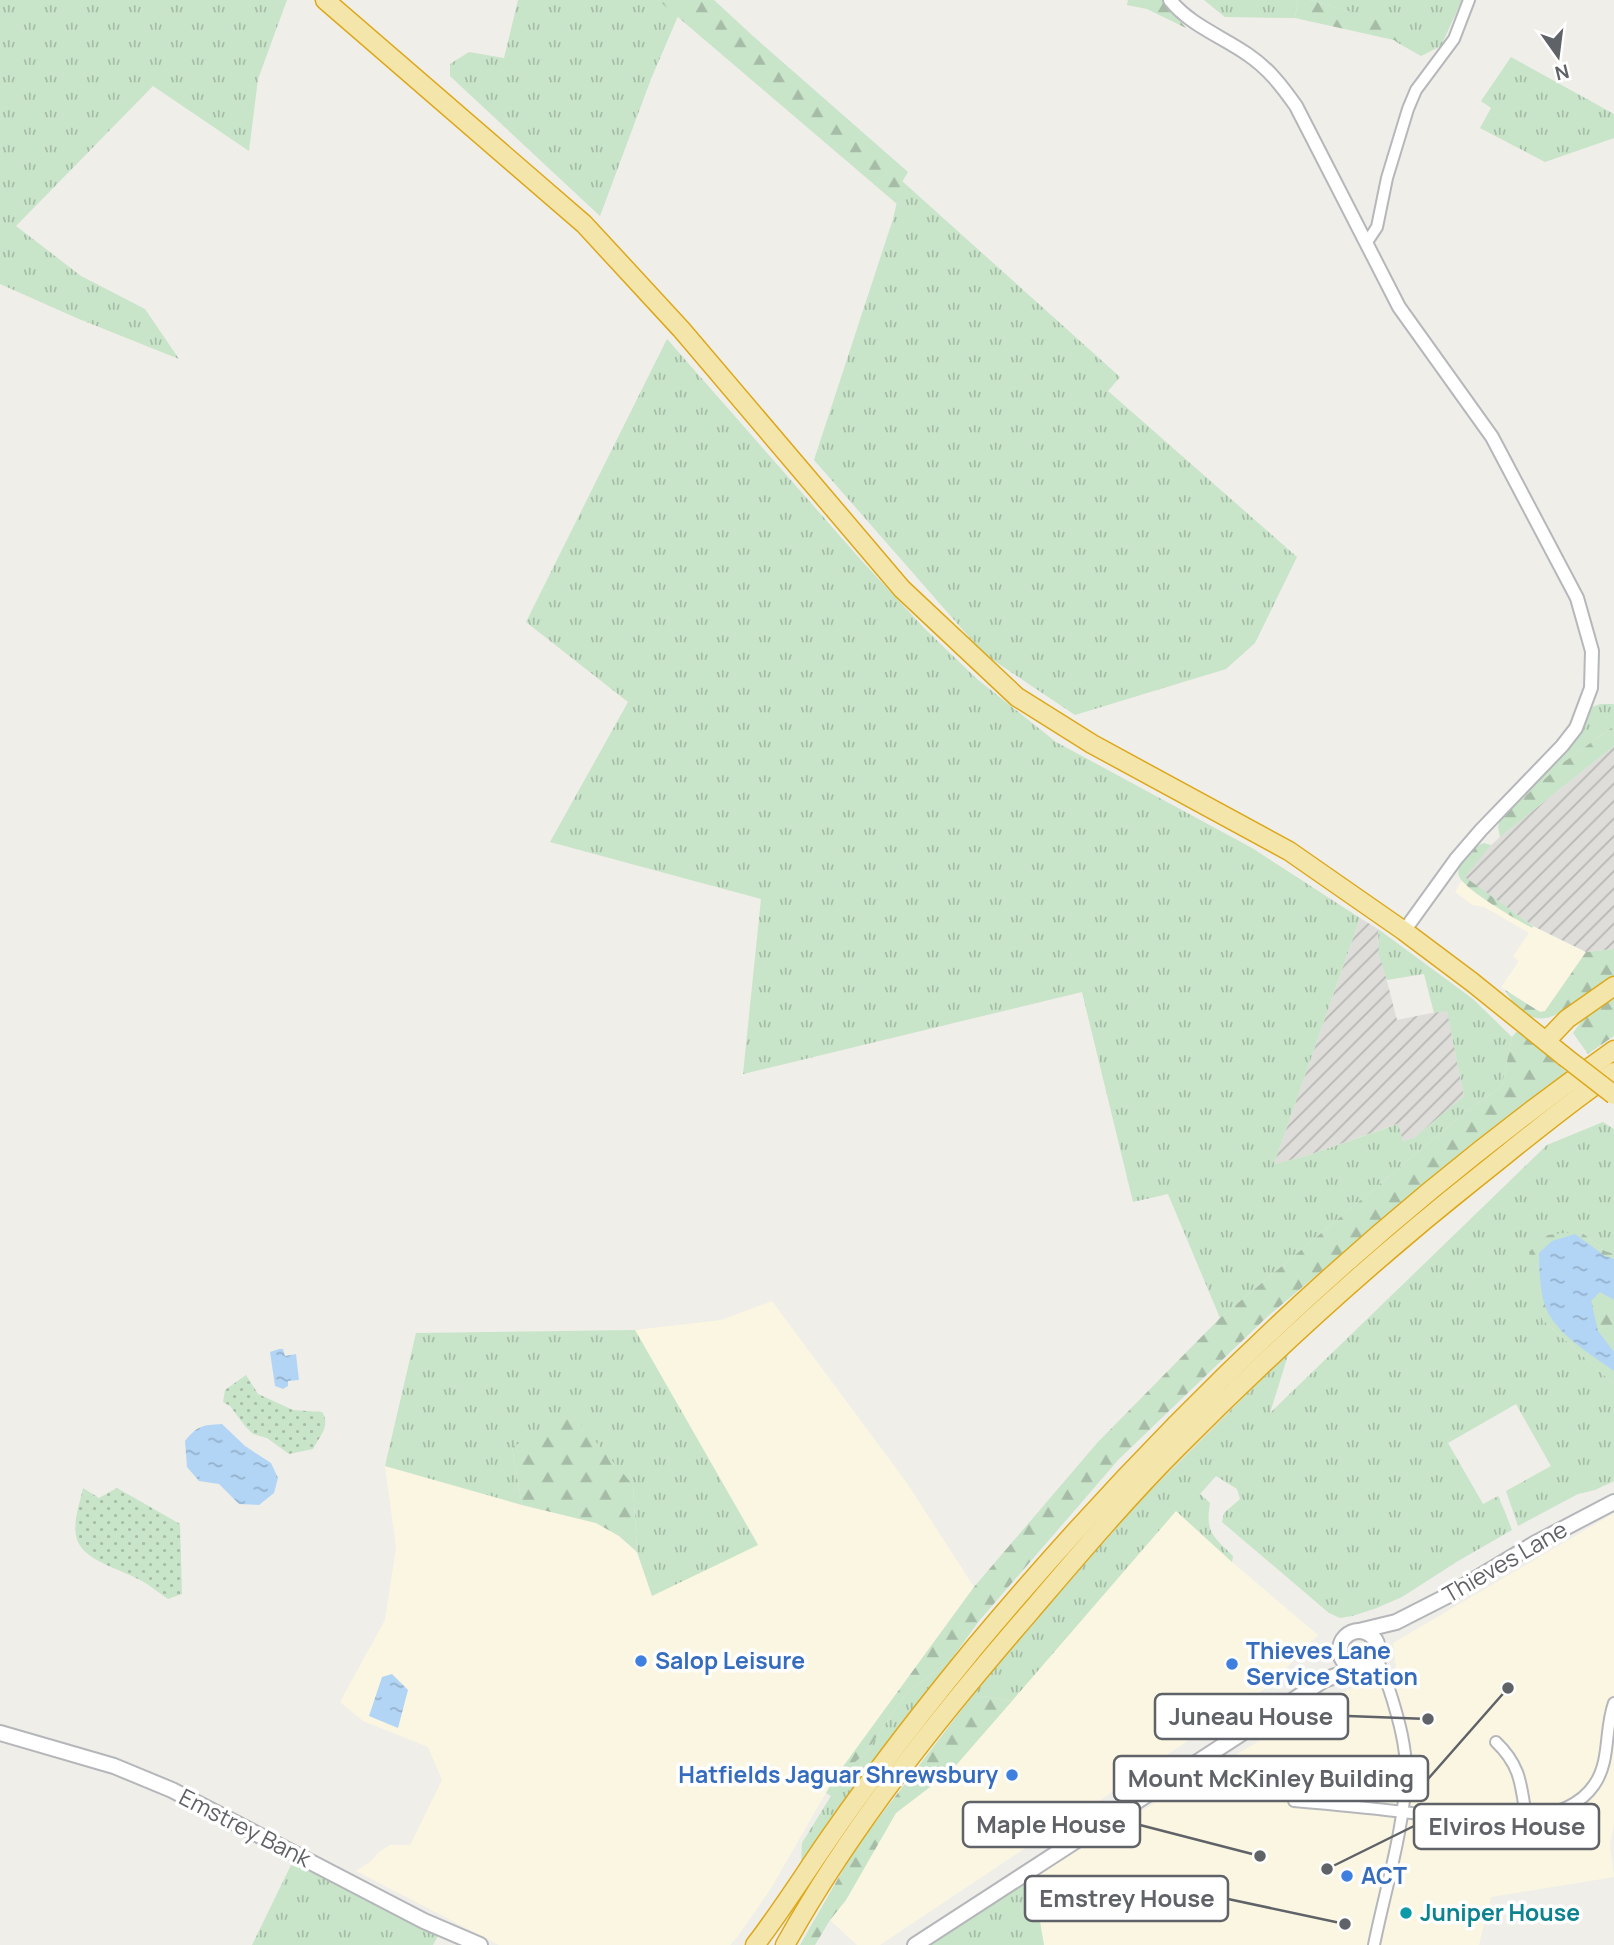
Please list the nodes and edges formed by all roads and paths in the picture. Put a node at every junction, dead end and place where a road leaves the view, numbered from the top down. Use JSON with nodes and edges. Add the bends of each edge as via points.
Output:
{"nodes":[{"id":1,"x":325,"y":0,"type":"edge"},
{"id":2,"x":1170,"y":0,"type":"edge"},
{"id":3,"x":1469,"y":0,"type":"edge"},
{"id":4,"x":1365,"y":241,"type":"junction"},
{"id":5,"x":1404,"y":930,"type":"junction"},
{"id":6,"x":1614,"y":986,"type":"edge"},
{"id":7,"x":1546,"y":1041,"type":"junction"},
{"id":8,"x":1614,"y":1050,"type":"edge"},
{"id":9,"x":1614,"y":1072,"type":"edge"},
{"id":10,"x":1614,"y":1095,"type":"edge"},
{"id":11,"x":1614,"y":1502,"type":"edge"},
{"id":12,"x":1396,"y":1622,"type":"junction"},
{"id":13,"x":1359,"y":1631,"type":"junction"},
{"id":14,"x":1340,"y":1653,"type":"junction"},
{"id":15,"x":1369,"y":1659,"type":"junction"},
{"id":16,"x":1324,"y":1680,"type":"junction"},
{"id":17,"x":1614,"y":1703,"type":"edge"},
{"id":18,"x":0,"y":1733,"type":"edge"},
{"id":19,"x":1496,"y":1742,"type":"dead end"},
{"id":20,"x":1294,"y":1801,"type":"dead end"},
{"id":21,"x":1403,"y":1812,"type":"junction"},
{"id":22,"x":1526,"y":1817,"type":"junction"},
{"id":23,"x":480,"y":1945,"type":"edge"},
{"id":24,"x":755,"y":1945,"type":"edge"},
{"id":25,"x":785,"y":1945,"type":"edge"},
{"id":26,"x":915,"y":1945,"type":"edge"},
{"id":27,"x":1374,"y":1945,"type":"edge"}],
"edges":[{"from":1,"to":5,"type":"highway","via":[[584,224],[681,330],[902,589],[1017,697],[1092,744],[1289,851]]},
{"from":2,"to":4,"type":"street","via":[[1190,20],[1249,55],[1277,79],[1296,106]]},
{"from":3,"to":4,"type":"street","via":[[1454,38],[1416,90],[1387,178],[1377,226]]},
{"from":4,"to":5,"type":"street","via":[[1399,307],[1492,437],[1577,598],[1592,651],[1591,688],[1576,728],[1456,859]]},
{"from":5,"to":7,"type":"highway"},
{"from":6,"to":7,"type":"highway","via":[[1567,1019]]},
{"from":7,"to":10,"type":"highway","bridge":true},
{"from":8,"to":24,"type":"highway","via":[[1423,1196],[1259,1341],[1162,1438],[1062,1545],[888,1756]]},
{"from":9,"to":25,"type":"highway","via":[[1343,1289],[1174,1451],[1081,1552],[909,1760],[834,1864]]},
{"from":11,"to":12,"type":"main road","name":"Thieves Lane"},
{"from":12,"to":13,"type":"main road"},
{"from":12,"to":15,"type":"main road"},
{"from":13,"to":14,"type":"main road","via":[[1344,1638]]},
{"from":13,"to":15,"type":"main road","via":[[1373,1637]]},
{"from":14,"to":15,"type":"main road","via":[[1345,1664]]},
{"from":14,"to":16,"type":"main road"},
{"from":15,"to":16,"type":"main road"},
{"from":15,"to":21,"type":"street","via":[[1384,1672],[1400,1728],[1406,1771]]},
{"from":16,"to":26,"type":"main road"},
{"from":17,"to":22,"type":"street","via":[[1603,1769],[1588,1793],[1564,1809]]},
{"from":18,"to":23,"type":"main road","name":"Emstrey Bank","via":[[114,1766],[172,1790]]},
{"from":19,"to":22,"type":"street","via":[[1517,1771]]},
{"from":20,"to":21,"type":"street"},
{"from":21,"to":22,"type":"street","via":[[1480,1821]]},
{"from":21,"to":27,"type":"street"}]}
